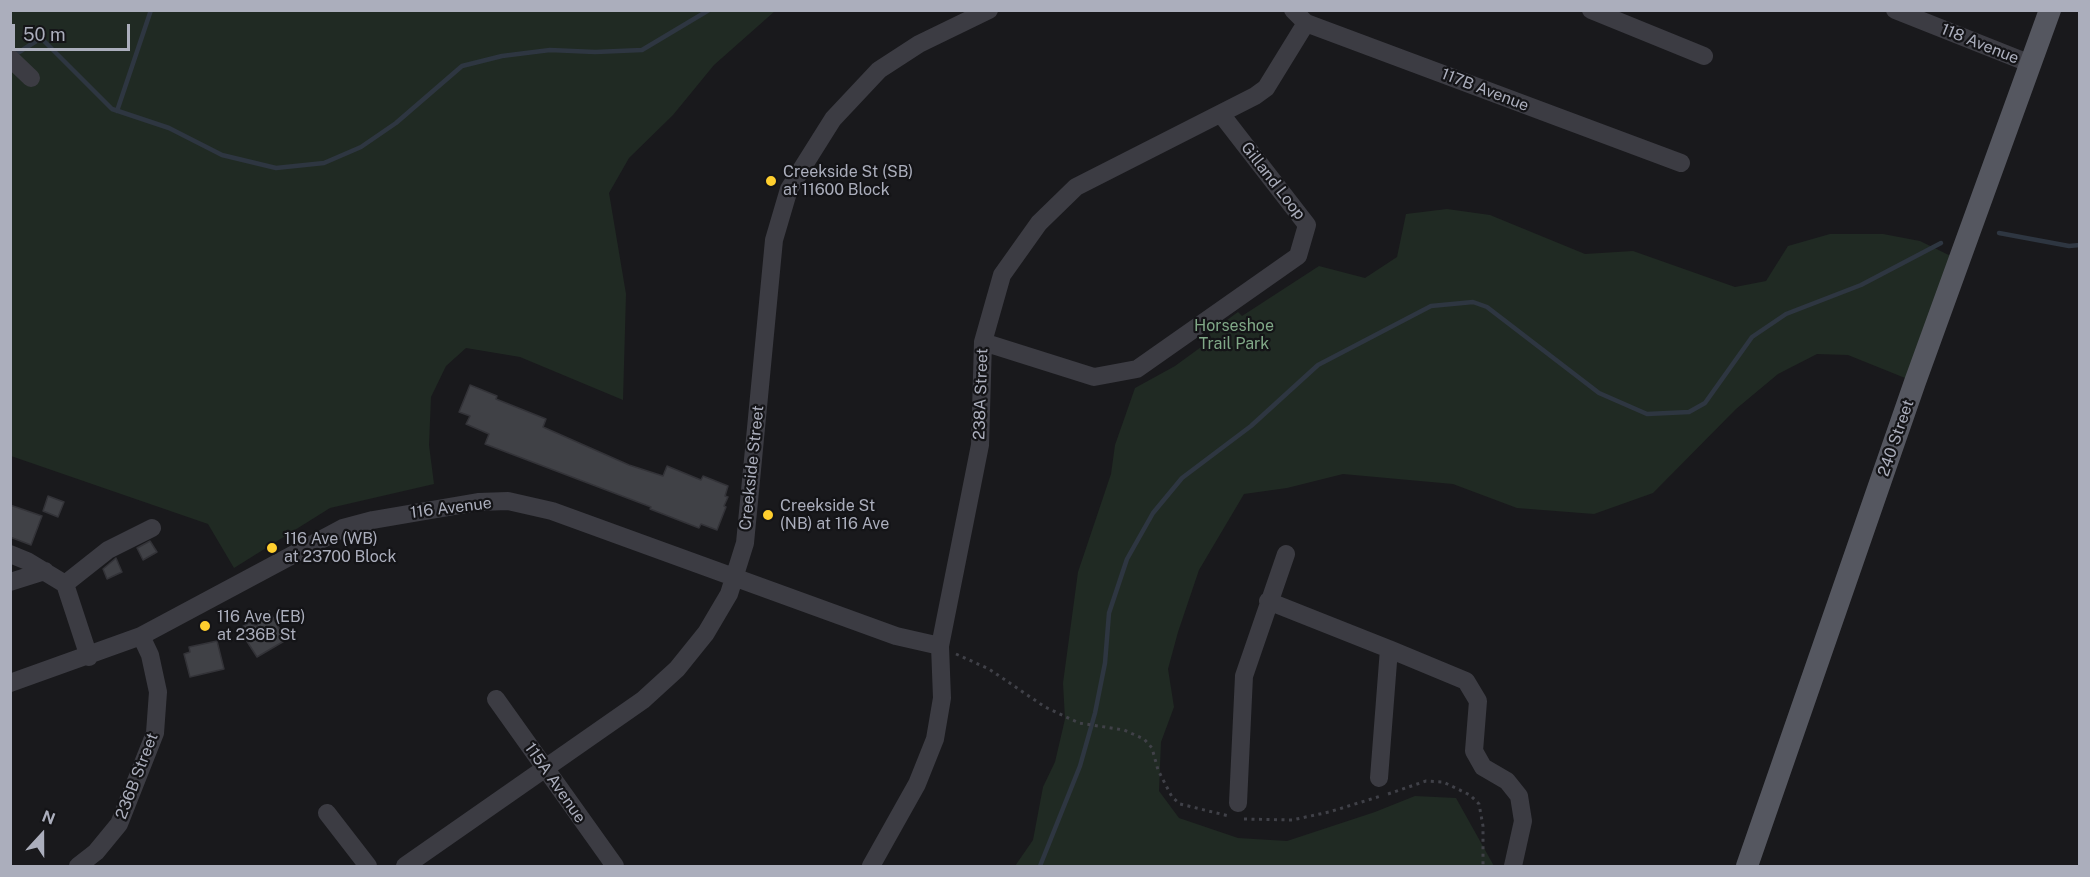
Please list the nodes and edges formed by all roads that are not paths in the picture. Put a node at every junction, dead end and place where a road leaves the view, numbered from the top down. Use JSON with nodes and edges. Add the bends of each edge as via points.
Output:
{"nodes":[{"id":1,"x":989,"y":10,"type":"edge"},
{"id":2,"x":1591,"y":10,"type":"edge"},
{"id":3,"x":1895,"y":10,"type":"edge"},
{"id":4,"x":2050,"y":10,"type":"edge"},
{"id":5,"x":1300,"y":17,"type":"edge"},
{"id":6,"x":1704,"y":56,"type":"dead end"},
{"id":7,"x":10,"y":58,"type":"edge"},
{"id":8,"x":2031,"y":64,"type":"junction"},
{"id":9,"x":32,"y":78,"type":"dead end"},
{"id":10,"x":1221,"y":114,"type":"junction"},
{"id":11,"x":1681,"y":163,"type":"dead end"},
{"id":12,"x":983,"y":342,"type":"junction"},
{"id":13,"x":152,"y":528,"type":"dead end"},
{"id":14,"x":10,"y":554,"type":"edge"},
{"id":15,"x":1286,"y":554,"type":"dead end"},
{"id":16,"x":45,"y":571,"type":"junction"},
{"id":17,"x":736,"y":578,"type":"junction"},
{"id":18,"x":10,"y":582,"type":"edge"},
{"id":19,"x":64,"y":584,"type":"junction"},
{"id":20,"x":1268,"y":601,"type":"junction"},
{"id":21,"x":141,"y":636,"type":"junction"},
{"id":22,"x":940,"y":646,"type":"junction"},
{"id":23,"x":1389,"y":649,"type":"junction"},
{"id":24,"x":89,"y":657,"type":"junction"},
{"id":25,"x":10,"y":683,"type":"edge"},
{"id":26,"x":496,"y":699,"type":"dead end"},
{"id":27,"x":546,"y":769,"type":"junction"},
{"id":28,"x":1380,"y":778,"type":"dead end"},
{"id":29,"x":1239,"y":803,"type":"dead end"},
{"id":30,"x":327,"y":813,"type":"dead end"},
{"id":31,"x":78,"y":867,"type":"edge"},
{"id":32,"x":368,"y":867,"type":"edge"},
{"id":33,"x":405,"y":867,"type":"edge"},
{"id":34,"x":615,"y":867,"type":"edge"},
{"id":35,"x":871,"y":867,"type":"edge"},
{"id":36,"x":1513,"y":867,"type":"edge"},
{"id":37,"x":1748,"y":867,"type":"edge"}],
"edges":[{"from":1,"to":17,"type":"street","name":"Creekside Street","via":[[879,70],[833,119],[789,189],[774,240],[745,543]]},
{"from":2,"to":6,"type":"street"},
{"from":3,"to":8,"type":"street","name":"118 Avenue"},
{"from":4,"to":8,"type":"main road","name":"240 Street"},
{"from":5,"to":10,"type":"street","name":"238A Street","via":[[1266,88]]},
{"from":5,"to":11,"type":"street","name":"117B Avenue"},
{"from":7,"to":9,"type":"street"},
{"from":8,"to":37,"type":"main road","name":"240 Street","via":[[1911,393]]},
{"from":10,"to":12,"type":"street","name":"238A Street","via":[[1076,187],[1046,215],[1002,275]]},
{"from":10,"to":12,"type":"street","name":"Gilland Loop","via":[[1307,225],[1298,256],[1137,369],[1094,377]]},
{"from":12,"to":22,"type":"street","name":"238A Street","via":[[980,445]]},
{"from":13,"to":19,"type":"street","via":[[108,550]]},
{"from":14,"to":16,"type":"street"},
{"from":15,"to":20,"type":"street"},
{"from":16,"to":18,"type":"street"},
{"from":16,"to":19,"type":"street"},
{"from":17,"to":21,"type":"street","name":"116 Avenue","via":[[552,511],[508,501],[478,502],[343,528]]},
{"from":17,"to":22,"type":"street","name":"116 Avenue","via":[[896,636]]},
{"from":17,"to":27,"type":"street","name":"Creekside Street","via":[[706,633],[677,669],[643,700]]},
{"from":19,"to":24,"type":"street"},
{"from":20,"to":23,"type":"street"},
{"from":20,"to":29,"type":"street","via":[[1244,676]]},
{"from":21,"to":24,"type":"street","name":"116 Avenue"},
{"from":21,"to":31,"type":"street","name":"236B Street","via":[[150,655],[158,692],[155,733],[119,824]]},
{"from":22,"to":35,"type":"street","name":"238A Street","via":[[942,698],[935,739],[917,784]]},
{"from":23,"to":28,"type":"street"},
{"from":23,"to":36,"type":"street","via":[[1466,681],[1478,701],[1474,751],[1483,767],[1507,781],[1519,796],[1523,821]]},
{"from":24,"to":25,"type":"street","name":"116 Avenue"},
{"from":26,"to":27,"type":"street","name":"115A Avenue"},
{"from":27,"to":33,"type":"street","name":"Creekside Street"},
{"from":27,"to":34,"type":"street","name":"115A Avenue"},
{"from":30,"to":32,"type":"street"}]}
